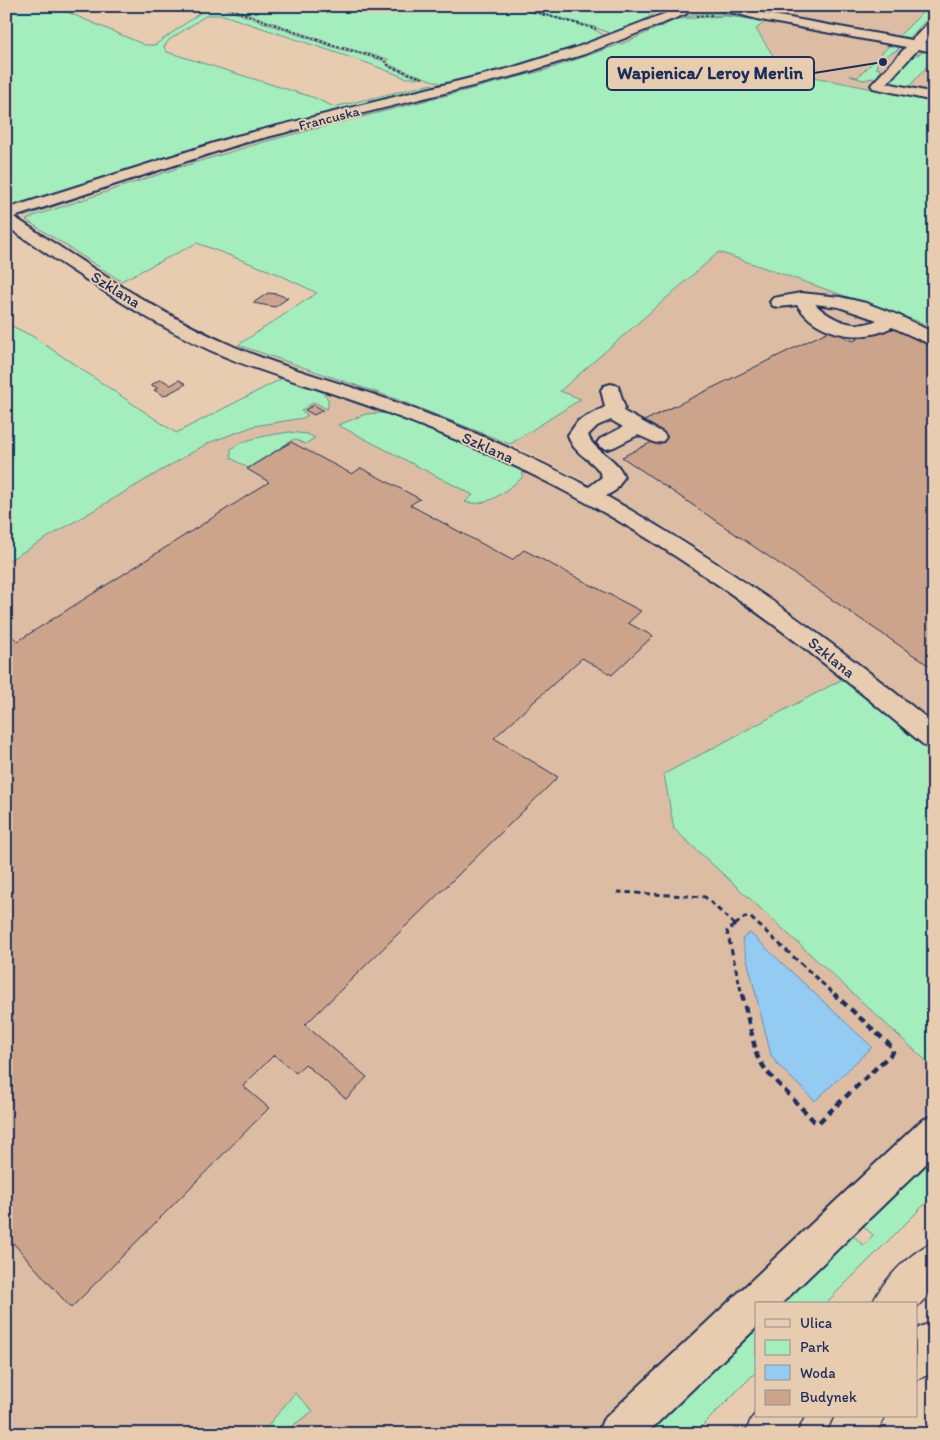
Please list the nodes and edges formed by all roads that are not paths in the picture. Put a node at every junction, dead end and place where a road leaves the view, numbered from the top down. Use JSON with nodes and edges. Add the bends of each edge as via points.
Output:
{"nodes":[{"id":1,"x":665,"y":7,"type":"edge"},
{"id":2,"x":715,"y":8,"type":"edge"},
{"id":3,"x":651,"y":22,"type":"junction"},
{"id":4,"x":934,"y":24,"type":"edge"},
{"id":5,"x":913,"y":45,"type":"junction"},
{"id":6,"x":934,"y":48,"type":"edge"},
{"id":7,"x":934,"y":97,"type":"edge"},
{"id":8,"x":6,"y":214,"type":"edge"},
{"id":9,"x":6,"y":219,"type":"edge"},
{"id":10,"x":801,"y":298,"type":"junction"},
{"id":11,"x":779,"y":302,"type":"dead end"},
{"id":12,"x":892,"y":319,"type":"junction"},
{"id":13,"x":934,"y":340,"type":"edge"},
{"id":14,"x":611,"y":390,"type":"dead end"},
{"id":15,"x":611,"y":412,"type":"junction"},
{"id":16,"x":638,"y":427,"type":"junction"},
{"id":17,"x":656,"y":437,"type":"dead end"},
{"id":18,"x":607,"y":443,"type":"dead end"},
{"id":19,"x":590,"y":496,"type":"junction"},
{"id":20,"x":934,"y":739,"type":"edge"},
{"id":21,"x":934,"y":1132,"type":"edge"},
{"id":22,"x":934,"y":1260,"type":"edge"},
{"id":23,"x":756,"y":1302,"type":"edge"},
{"id":24,"x":894,"y":1302,"type":"edge"},
{"id":25,"x":755,"y":1303,"type":"edge"},
{"id":26,"x":934,"y":1341,"type":"edge"},
{"id":27,"x":918,"y":1358,"type":"edge"},
{"id":28,"x":781,"y":1418,"type":"edge"},
{"id":29,"x":862,"y":1418,"type":"edge"},
{"id":30,"x":617,"y":1434,"type":"edge"},
{"id":31,"x":766,"y":1434,"type":"edge"},
{"id":32,"x":848,"y":1434,"type":"edge"}],
"edges":[{"from":1,"to":3,"type":"street","name":"Francuska"},
{"from":1,"to":3,"type":"street","name":"Francuska","via":[[686,12]]},
{"from":2,"to":5,"type":"street"},
{"from":3,"to":8,"type":"street","name":"Francuska","via":[[553,60],[467,87],[446,89],[181,157]]},
{"from":4,"to":5,"type":"street"},
{"from":5,"to":6,"type":"street"},
{"from":5,"to":7,"type":"street","via":[[878,85]]},
{"from":9,"to":19,"type":"street","name":"Szklana","via":[[194,336],[260,364],[364,397],[452,431]]},
{"from":10,"to":11,"type":"street"},
{"from":10,"to":12,"type":"street","via":[[828,299]]},
{"from":10,"to":12,"type":"street","via":[[816,314],[842,329],[871,330]]},
{"from":12,"to":13,"type":"street"},
{"from":14,"to":15,"type":"street","via":[[615,404]]},
{"from":15,"to":16,"type":"street"},
{"from":15,"to":19,"type":"street","via":[[585,424],[578,435],[585,448],[612,472],[611,481]]},
{"from":16,"to":17,"type":"street"},
{"from":16,"to":18,"type":"street"},
{"from":19,"to":20,"type":"street","name":"Szklana","via":[[735,584],[796,628]]},
{"from":21,"to":23,"type":"street"},
{"from":22,"to":24,"type":"highway"},
{"from":25,"to":30,"type":"street"},
{"from":26,"to":27,"type":"highway"},
{"from":28,"to":31,"type":"highway"},
{"from":29,"to":32,"type":"highway"}]}
